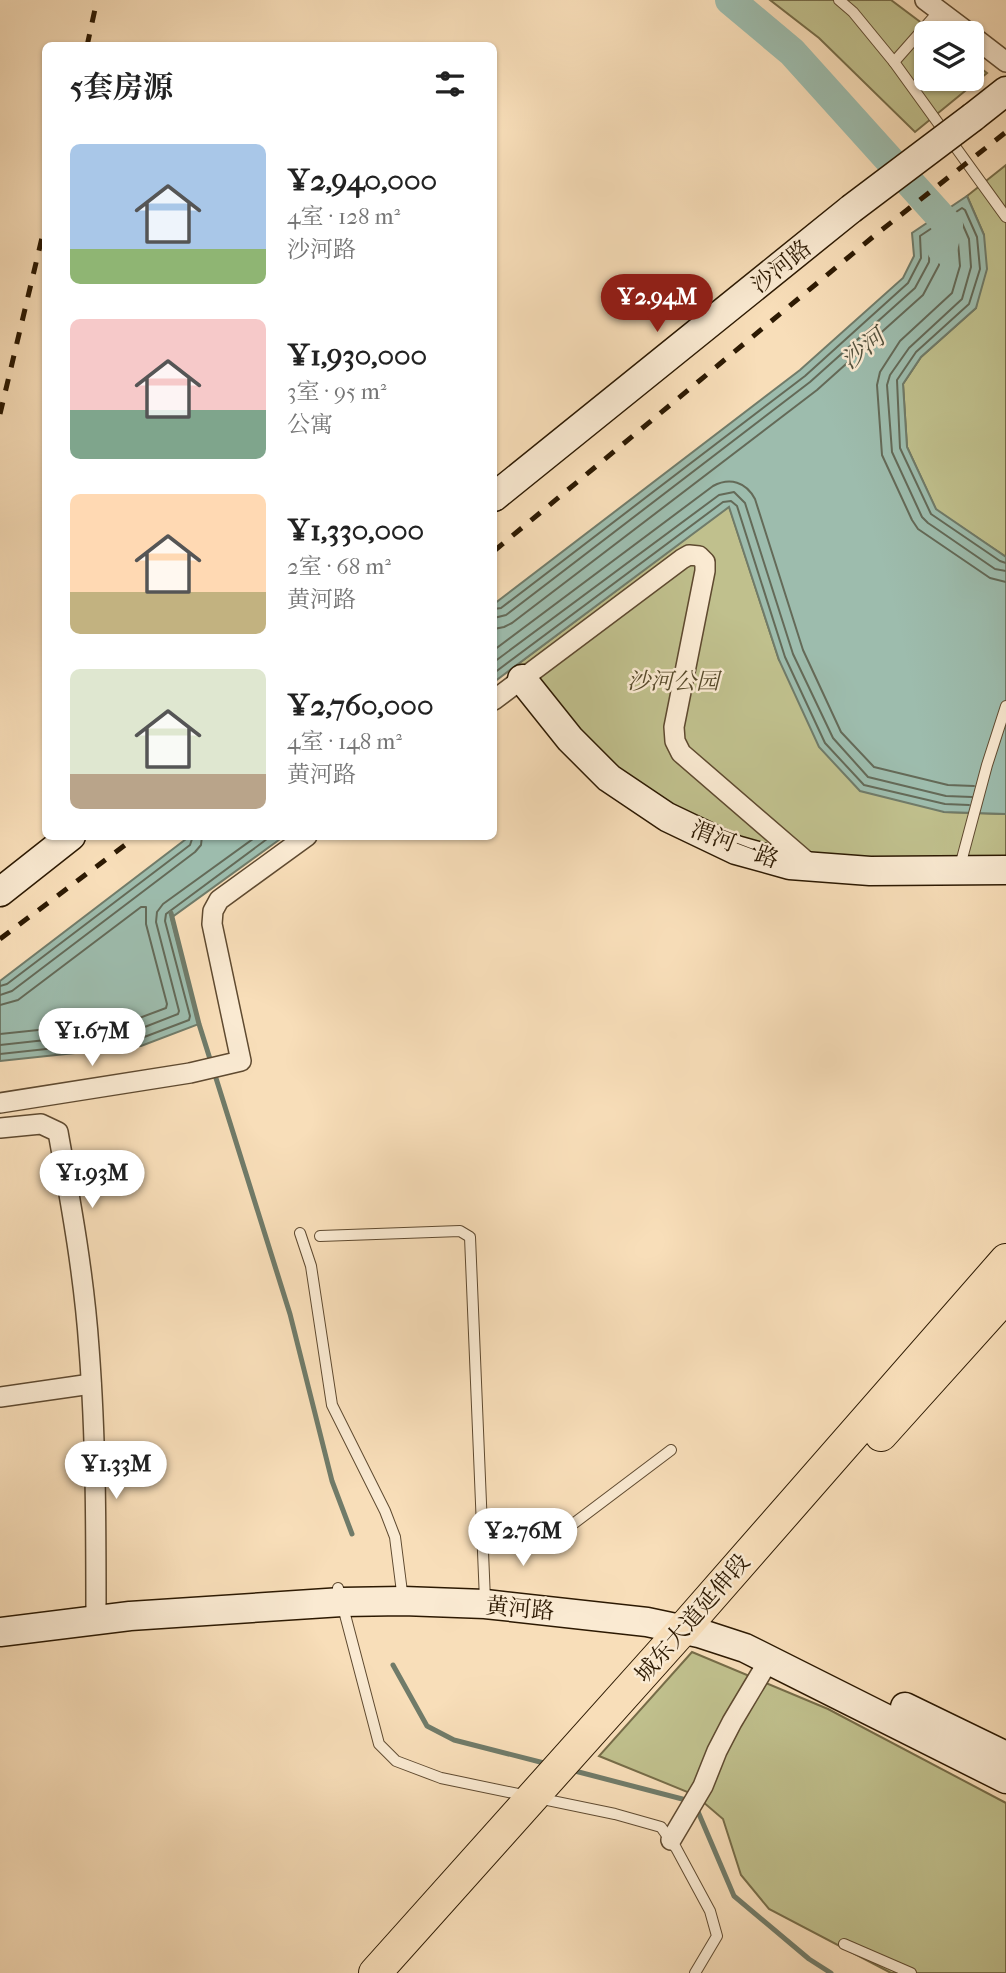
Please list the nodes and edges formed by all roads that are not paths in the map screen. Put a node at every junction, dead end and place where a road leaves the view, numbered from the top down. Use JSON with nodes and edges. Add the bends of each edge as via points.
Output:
{"nodes":[{"id":1,"x":839,"y":0,"type":"edge"},
{"id":2,"x":932,"y":5,"type":"edge"},
{"id":3,"x":953,"y":21,"type":"edge"},
{"id":4,"x":984,"y":45,"type":"edge"},
{"id":5,"x":894,"y":62,"type":"junction"},
{"id":6,"x":1006,"y":62,"type":"edge"},
{"id":7,"x":1006,"y":91,"type":"edge"},
{"id":8,"x":1006,"y":217,"type":"edge"},
{"id":9,"x":497,"y":494,"type":"edge"},
{"id":10,"x":522,"y":679,"type":"junction"},
{"id":11,"x":497,"y":698,"type":"edge"},
{"id":12,"x":1006,"y":706,"type":"edge"},
{"id":13,"x":66,"y":840,"type":"edge"},
{"id":14,"x":302,"y":840,"type":"edge"},
{"id":15,"x":813,"y":867,"type":"junction"},
{"id":16,"x":959,"y":870,"type":"junction"},
{"id":17,"x":1006,"y":870,"type":"edge"},
{"id":18,"x":0,"y":892,"type":"edge"},
{"id":19,"x":0,"y":1103,"type":"edge"},
{"id":20,"x":0,"y":1128,"type":"edge"},
{"id":21,"x":299,"y":1233,"type":"dead end"},
{"id":22,"x":320,"y":1236,"type":"dead end"},
{"id":23,"x":1006,"y":1260,"type":"edge"},
{"id":24,"x":1006,"y":1296,"type":"edge"},
{"id":25,"x":91,"y":1384,"type":"junction"},
{"id":26,"x":0,"y":1397,"type":"edge"},
{"id":27,"x":671,"y":1450,"type":"dead end"},
{"id":28,"x":523,"y":1531,"type":"dead end"},
{"id":29,"x":402,"y":1594,"type":"junction"},
{"id":30,"x":340,"y":1595,"type":"junction"},
{"id":31,"x":485,"y":1596,"type":"junction"},
{"id":32,"x":96,"y":1612,"type":"junction"},
{"id":33,"x":0,"y":1617,"type":"edge"},
{"id":34,"x":697,"y":1623,"type":"junction"},
{"id":35,"x":0,"y":1632,"type":"edge"},
{"id":36,"x":769,"y":1661,"type":"junction"},
{"id":37,"x":1006,"y":1756,"type":"edge"},
{"id":38,"x":1006,"y":1779,"type":"edge"},
{"id":39,"x":671,"y":1840,"type":"junction"},
{"id":40,"x":844,"y":1944,"type":"dead end"},
{"id":41,"x":375,"y":1973,"type":"edge"},
{"id":42,"x":399,"y":1973,"type":"edge"},
{"id":43,"x":695,"y":1973,"type":"edge"},
{"id":44,"x":911,"y":1973,"type":"edge"}],
"edges":[{"from":1,"to":5,"type":"lane"},
{"from":2,"to":3,"type":"street"},
{"from":2,"to":5,"type":"lane"},
{"from":4,"to":6,"type":"street"},
{"from":5,"to":8,"type":"lane"},
{"from":7,"to":9,"type":"main road","name":"沙河路","bridge":true,"via":[[851,209]]},
{"from":10,"to":11,"type":"street"},
{"from":10,"to":15,"type":"main road","name":"渭河一路","via":[[570,739],[609,778],[667,817],[736,850]]},
{"from":10,"to":15,"type":"street","via":[[682,559],[699,556],[705,571],[675,741],[681,753]]},
{"from":12,"to":16,"type":"lane"},
{"from":13,"to":18,"type":"main road"},
{"from":14,"to":19,"type":"street","via":[[219,900],[213,911],[242,1061]]},
{"from":15,"to":16,"type":"main road","name":"渭河一路"},
{"from":16,"to":17,"type":"main road","name":"渭河一路"},
{"from":20,"to":25,"type":"street","via":[[41,1124],[58,1132],[78,1244]]},
{"from":21,"to":29,"type":"lane","via":[[311,1266],[332,1405],[395,1537]]},
{"from":22,"to":31,"type":"lane","via":[[460,1231],[470,1237]]},
{"from":23,"to":34,"type":"main road","name":"城东大道延伸段"},
{"from":24,"to":34,"type":"main road","name":"城东大道延伸段","via":[[864,1455]]},
{"from":25,"to":26,"type":"street"},
{"from":25,"to":32,"type":"street"},
{"from":27,"to":28,"type":"lane","via":[[565,1530],[550,1536]]},
{"from":29,"to":30,"type":"main road","name":"黄河路"},
{"from":29,"to":31,"type":"main road","name":"黄河路"},
{"from":30,"to":32,"type":"main road","name":"黄河路"},
{"from":30,"to":39,"type":"lane","via":[[379,1744],[396,1761],[441,1779],[661,1827]]},
{"from":31,"to":34,"type":"main road","name":"黄河路","via":[[664,1609]]},
{"from":32,"to":33,"type":"main road","name":"黄河路"},
{"from":32,"to":35,"type":"main road","name":"黄河路"},
{"from":34,"to":36,"type":"main road","name":"黄河路"},
{"from":34,"to":37,"type":"main road","name":"黄河路","via":[[758,1635]]},
{"from":34,"to":41,"type":"main road","name":"城东大道延伸段"},
{"from":34,"to":42,"type":"main road","name":"城东大道延伸段"},
{"from":36,"to":38,"type":"main road","name":"黄河路"},
{"from":36,"to":39,"type":"street"},
{"from":39,"to":43,"type":"lane","via":[[710,1911],[717,1936]]},
{"from":40,"to":44,"type":"lane"}]}
